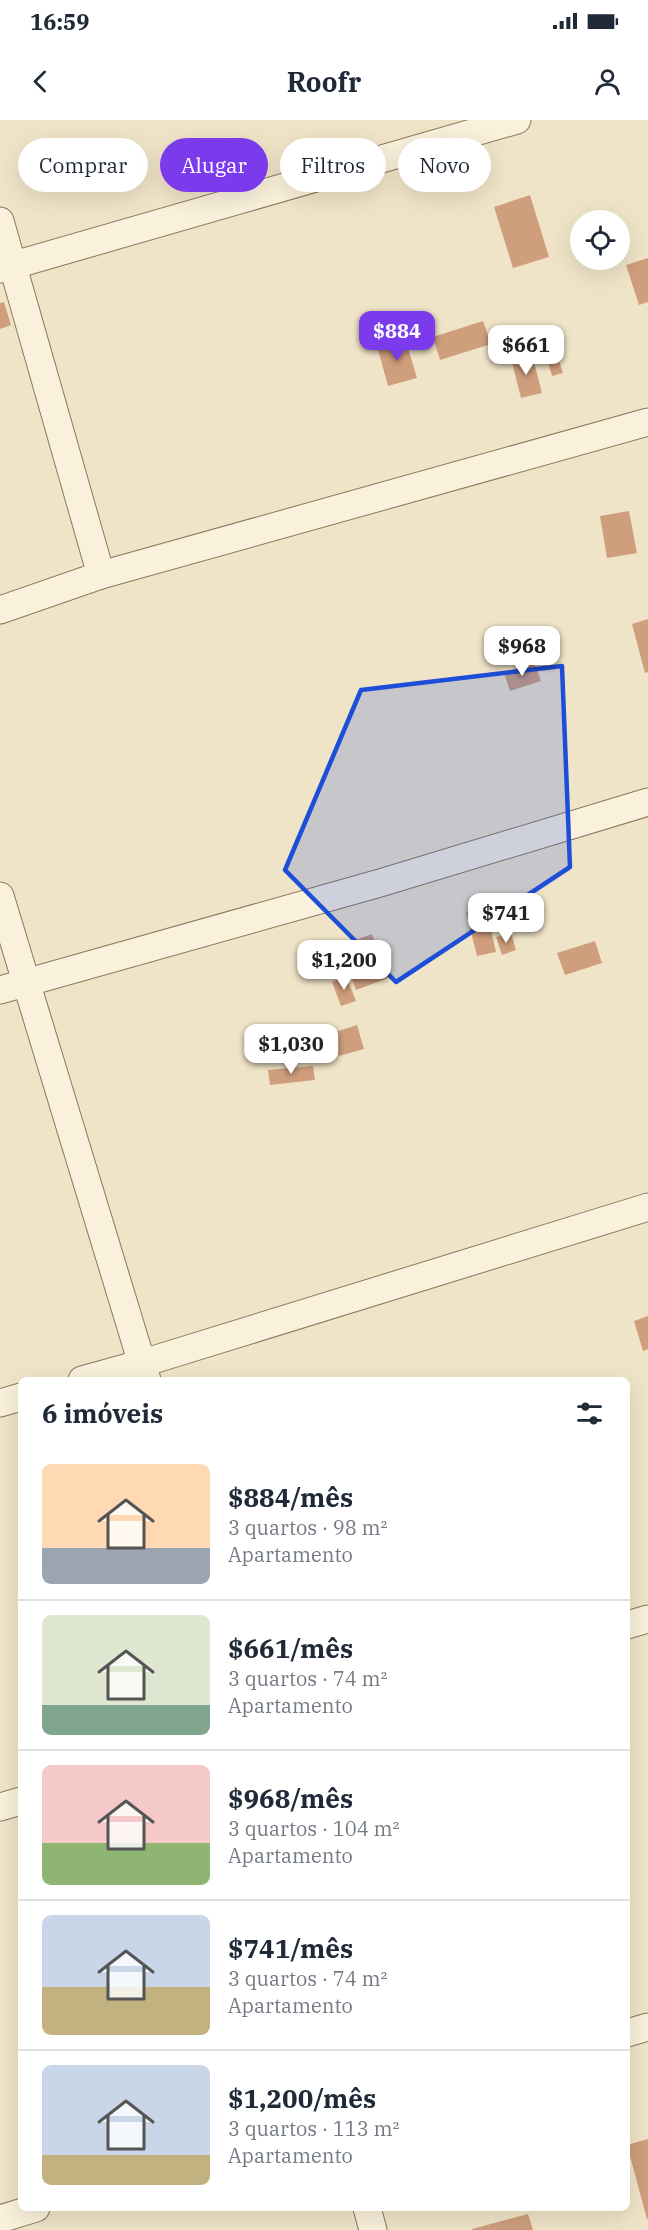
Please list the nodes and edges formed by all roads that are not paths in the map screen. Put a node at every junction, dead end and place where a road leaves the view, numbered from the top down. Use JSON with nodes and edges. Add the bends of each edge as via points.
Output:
{"nodes":[{"id":1,"x":517,"y":120,"type":"edge"},
{"id":2,"x":0,"y":221,"type":"edge"},
{"id":3,"x":6,"y":267,"type":"edge"},
{"id":4,"x":648,"y":422,"type":"edge"},
{"id":5,"x":101,"y":575,"type":"junction"},
{"id":6,"x":0,"y":610,"type":"edge"},
{"id":7,"x":648,"y":802,"type":"edge"},
{"id":8,"x":0,"y":896,"type":"edge"},
{"id":9,"x":26,"y":983,"type":"junction"},
{"id":10,"x":0,"y":990,"type":"edge"},
{"id":11,"x":648,"y":1207,"type":"edge"},
{"id":12,"x":145,"y":1372,"type":"edge"},
{"id":13,"x":106,"y":1377,"type":"edge"},
{"id":14,"x":18,"y":1398,"type":"edge"},
{"id":15,"x":0,"y":1403,"type":"edge"},
{"id":16,"x":648,"y":1619,"type":"edge"},
{"id":17,"x":630,"y":1624,"type":"edge"},
{"id":18,"x":18,"y":1802,"type":"edge"},
{"id":19,"x":0,"y":1807,"type":"edge"},
{"id":20,"x":648,"y":2027,"type":"edge"},
{"id":21,"x":630,"y":2032,"type":"edge"},
{"id":22,"x":26,"y":2211,"type":"edge"},
{"id":23,"x":368,"y":2211,"type":"edge"},
{"id":24,"x":0,"y":2219,"type":"edge"},
{"id":25,"x":373,"y":2230,"type":"edge"}],
"edges":[{"from":1,"to":3,"type":"street"},
{"from":2,"to":3,"type":"street"},
{"from":3,"to":5,"type":"street"},
{"from":4,"to":5,"type":"street"},
{"from":5,"to":6,"type":"street"},
{"from":7,"to":9,"type":"street"},
{"from":8,"to":9,"type":"street"},
{"from":9,"to":10,"type":"street"},
{"from":9,"to":12,"type":"street"},
{"from":11,"to":12,"type":"street"},
{"from":12,"to":13,"type":"street"},
{"from":14,"to":15,"type":"street"},
{"from":16,"to":17,"type":"street"},
{"from":18,"to":19,"type":"street"},
{"from":20,"to":21,"type":"street"},
{"from":22,"to":24,"type":"street"},
{"from":23,"to":25,"type":"street"}]}
